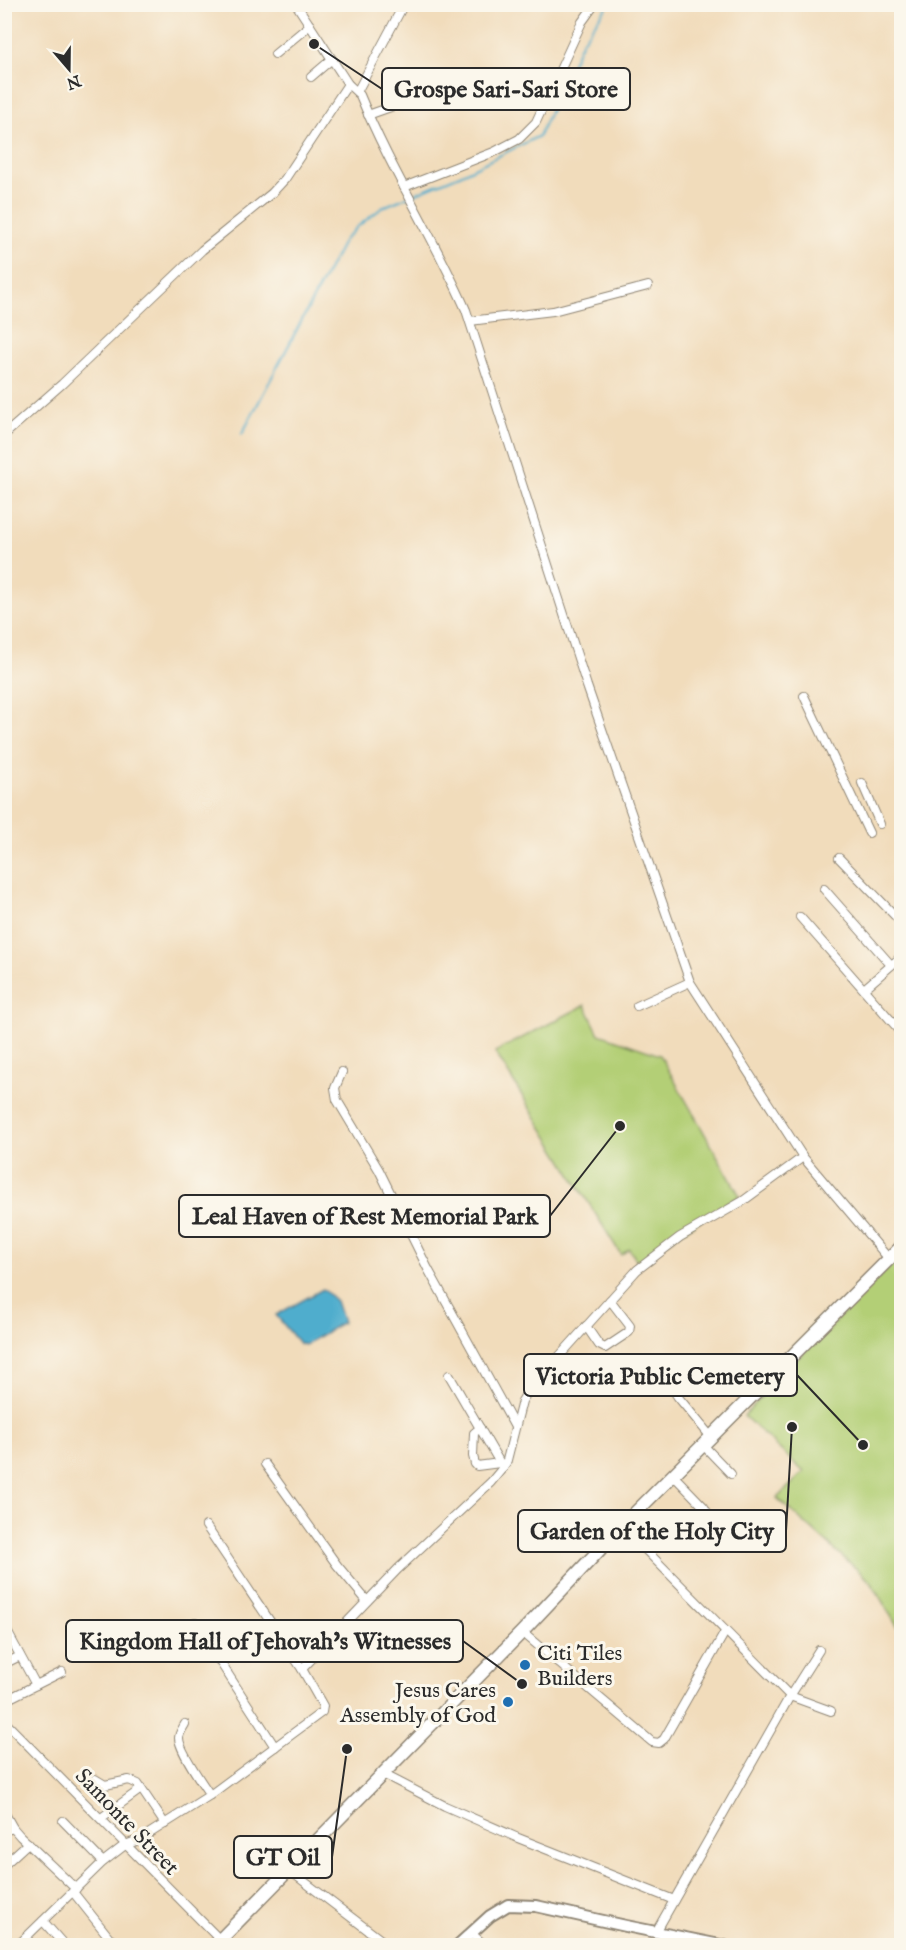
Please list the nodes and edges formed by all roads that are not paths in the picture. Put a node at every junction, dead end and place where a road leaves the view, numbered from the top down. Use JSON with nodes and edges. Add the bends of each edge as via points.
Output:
{"nodes":[{"id":1,"x":296,"y":4,"type":"edge"},
{"id":2,"x":404,"y":4,"type":"edge"},
{"id":3,"x":595,"y":4,"type":"edge"},
{"id":4,"x":310,"y":25,"type":"junction"},
{"id":5,"x":275,"y":54,"type":"dead end"},
{"id":6,"x":332,"y":59,"type":"junction"},
{"id":7,"x":311,"y":77,"type":"dead end"},
{"id":8,"x":348,"y":84,"type":"junction"},
{"id":9,"x":436,"y":91,"type":"dead end"},
{"id":10,"x":357,"y":92,"type":"junction"},
{"id":11,"x":368,"y":115,"type":"junction"},
{"id":12,"x":404,"y":187,"type":"junction"},
{"id":13,"x":648,"y":286,"type":"dead end"},
{"id":14,"x":470,"y":321,"type":"junction"},
{"id":15,"x":4,"y":435,"type":"edge"},
{"id":16,"x":804,"y":696,"type":"dead end"},
{"id":17,"x":862,"y":783,"type":"dead end"},
{"id":18,"x":880,"y":824,"type":"dead end"},
{"id":19,"x":869,"y":832,"type":"dead end"},
{"id":20,"x":839,"y":858,"type":"dead end"},
{"id":21,"x":824,"y":889,"type":"dead end"},
{"id":22,"x":800,"y":916,"type":"dead end"},
{"id":23,"x":902,"y":923,"type":"edge"},
{"id":24,"x":902,"y":956,"type":"edge"},
{"id":25,"x":891,"y":965,"type":"junction"},
{"id":26,"x":690,"y":982,"type":"junction"},
{"id":27,"x":864,"y":989,"type":"junction"},
{"id":28,"x":637,"y":1006,"type":"dead end"},
{"id":29,"x":901,"y":1032,"type":"edge"},
{"id":30,"x":342,"y":1072,"type":"dead end"},
{"id":31,"x":803,"y":1157,"type":"junction"},
{"id":32,"x":902,"y":1246,"type":"edge"},
{"id":33,"x":889,"y":1259,"type":"junction"},
{"id":34,"x":610,"y":1299,"type":"junction"},
{"id":35,"x":586,"y":1326,"type":"junction"},
{"id":36,"x":662,"y":1372,"type":"dead end"},
{"id":37,"x":449,"y":1375,"type":"dead end"},
{"id":38,"x":515,"y":1427,"type":"junction"},
{"id":39,"x":480,"y":1428,"type":"junction"},
{"id":40,"x":707,"y":1441,"type":"junction"},
{"id":41,"x":265,"y":1464,"type":"dead end"},
{"id":42,"x":501,"y":1465,"type":"junction"},
{"id":43,"x":731,"y":1474,"type":"dead end"},
{"id":44,"x":673,"y":1475,"type":"junction"},
{"id":45,"x":206,"y":1526,"type":"dead end"},
{"id":46,"x":622,"y":1526,"type":"junction"},
{"id":47,"x":715,"y":1526,"type":"dead end"},
{"id":48,"x":367,"y":1601,"type":"junction"},
{"id":49,"x":195,"y":1623,"type":"dead end"},
{"id":50,"x":522,"y":1632,"type":"junction"},
{"id":51,"x":725,"y":1632,"type":"junction"},
{"id":52,"x":8,"y":1633,"type":"dead end"},
{"id":53,"x":819,"y":1650,"type":"dead end"},
{"id":54,"x":20,"y":1656,"type":"junction"},
{"id":55,"x":4,"y":1664,"type":"edge"},
{"id":56,"x":302,"y":1669,"type":"junction"},
{"id":57,"x":62,"y":1672,"type":"dead end"},
{"id":58,"x":36,"y":1685,"type":"junction"},
{"id":59,"x":790,"y":1696,"type":"junction"},
{"id":60,"x":4,"y":1701,"type":"edge"},
{"id":61,"x":831,"y":1711,"type":"dead end"},
{"id":62,"x":4,"y":1720,"type":"edge"},
{"id":63,"x":185,"y":1724,"type":"dead end"},
{"id":64,"x":275,"y":1747,"type":"junction"},
{"id":65,"x":383,"y":1774,"type":"junction"},
{"id":66,"x":95,"y":1779,"type":"dead end"},
{"id":67,"x":141,"y":1789,"type":"junction"},
{"id":68,"x":210,"y":1795,"type":"junction"},
{"id":69,"x":4,"y":1812,"type":"edge"},
{"id":70,"x":101,"y":1818,"type":"junction"},
{"id":71,"x":63,"y":1821,"type":"dead end"},
{"id":72,"x":165,"y":1824,"type":"junction"},
{"id":73,"x":13,"y":1828,"type":"junction"},
{"id":74,"x":4,"y":1831,"type":"edge"},
{"id":75,"x":28,"y":1843,"type":"junction"},
{"id":76,"x":125,"y":1845,"type":"junction"},
{"id":77,"x":104,"y":1862,"type":"junction"},
{"id":78,"x":4,"y":1865,"type":"edge"},
{"id":79,"x":288,"y":1870,"type":"junction"},
{"id":80,"x":74,"y":1890,"type":"junction"},
{"id":81,"x":674,"y":1900,"type":"junction"},
{"id":82,"x":42,"y":1921,"type":"junction"},
{"id":83,"x":656,"y":1932,"type":"junction"},
{"id":84,"x":471,"y":1933,"type":"junction"},
{"id":85,"x":220,"y":1943,"type":"edge"},
{"id":86,"x":17,"y":1946,"type":"edge"},
{"id":87,"x":65,"y":1946,"type":"edge"},
{"id":88,"x":116,"y":1946,"type":"edge"},
{"id":89,"x":389,"y":1946,"type":"edge"},
{"id":90,"x":457,"y":1946,"type":"edge"},
{"id":91,"x":485,"y":1946,"type":"edge"},
{"id":92,"x":725,"y":1946,"type":"edge"}],
"edges":[{"from":1,"to":4,"type":"street"},
{"from":2,"to":10,"type":"street"},
{"from":3,"to":12,"type":"street","via":[[582,22],[536,122],[524,135],[494,152]]},
{"from":4,"to":5,"type":"street"},
{"from":4,"to":6,"type":"street"},
{"from":6,"to":7,"type":"street"},
{"from":6,"to":8,"type":"street"},
{"from":8,"to":10,"type":"street"},
{"from":8,"to":15,"type":"street","via":[[285,180],[202,250]]},
{"from":9,"to":11,"type":"street"},
{"from":10,"to":11,"type":"street"},
{"from":11,"to":12,"type":"street"},
{"from":12,"to":14,"type":"street","via":[[449,270]]},
{"from":13,"to":14,"type":"street","via":[[554,310]]},
{"from":14,"to":26,"type":"street","via":[[587,686]]},
{"from":16,"to":19,"type":"street"},
{"from":17,"to":18,"type":"street"},
{"from":20,"to":23,"type":"street"},
{"from":21,"to":25,"type":"street"},
{"from":22,"to":27,"type":"street"},
{"from":24,"to":25,"type":"street"},
{"from":25,"to":27,"type":"street"},
{"from":26,"to":28,"type":"street"},
{"from":26,"to":31,"type":"street"},
{"from":27,"to":29,"type":"street"},
{"from":30,"to":38,"type":"street","via":[[335,1088],[340,1106],[379,1170]]},
{"from":31,"to":33,"type":"street"},
{"from":31,"to":34,"type":"street","via":[[743,1201],[680,1237],[637,1270]]},
{"from":32,"to":33,"type":"main road"},
{"from":33,"to":40,"type":"main road"},
{"from":34,"to":35,"type":"street"},
{"from":34,"to":35,"type":"street","via":[[630,1326],[629,1332],[605,1348]]},
{"from":35,"to":38,"type":"street","via":[[528,1391]]},
{"from":36,"to":40,"type":"street"},
{"from":37,"to":39,"type":"street"},
{"from":38,"to":42,"type":"street","via":[[506,1464]]},
{"from":39,"to":42,"type":"street"},
{"from":39,"to":42,"type":"street","via":[[472,1438],[475,1464]]},
{"from":40,"to":43,"type":"street"},
{"from":40,"to":44,"type":"main road"},
{"from":41,"to":48,"type":"street"},
{"from":42,"to":48,"type":"street","via":[[491,1482]]},
{"from":44,"to":46,"type":"main road"},
{"from":44,"to":47,"type":"street","via":[[704,1507]]},
{"from":45,"to":56,"type":"street"},
{"from":46,"to":50,"type":"main road"},
{"from":46,"to":51,"type":"street"},
{"from":48,"to":56,"type":"street"},
{"from":49,"to":64,"type":"street"},
{"from":50,"to":51,"type":"street","via":[[656,1743],[664,1739]]},
{"from":50,"to":65,"type":"main road"},
{"from":51,"to":59,"type":"street"},
{"from":52,"to":54,"type":"street"},
{"from":53,"to":59,"type":"street"},
{"from":54,"to":55,"type":"street"},
{"from":54,"to":58,"type":"street"},
{"from":56,"to":64,"type":"street","via":[[323,1709]]},
{"from":57,"to":58,"type":"street"},
{"from":58,"to":60,"type":"street"},
{"from":59,"to":61,"type":"street"},
{"from":59,"to":81,"type":"street"},
{"from":62,"to":70,"type":"street","name":"Samonte Street"},
{"from":63,"to":68,"type":"street","via":[[179,1741]]},
{"from":64,"to":68,"type":"street"},
{"from":65,"to":79,"type":"main road"},
{"from":65,"to":81,"type":"street","via":[[518,1838]]},
{"from":66,"to":67,"type":"street","via":[[105,1785],[129,1780]]},
{"from":67,"to":70,"type":"street"},
{"from":67,"to":72,"type":"street"},
{"from":68,"to":72,"type":"street"},
{"from":69,"to":73,"type":"street"},
{"from":70,"to":76,"type":"street","name":"Samonte Street"},
{"from":71,"to":77,"type":"street"},
{"from":72,"to":76,"type":"street"},
{"from":73,"to":74,"type":"street"},
{"from":73,"to":75,"type":"street"},
{"from":75,"to":78,"type":"street"},
{"from":75,"to":80,"type":"street"},
{"from":76,"to":77,"type":"street"},
{"from":76,"to":85,"type":"street","name":"Samonte Street"},
{"from":77,"to":80,"type":"street"},
{"from":79,"to":85,"type":"main road"},
{"from":79,"to":89,"type":"street"},
{"from":80,"to":82,"type":"street"},
{"from":80,"to":88,"type":"street"},
{"from":81,"to":83,"type":"street"},
{"from":82,"to":86,"type":"street"},
{"from":82,"to":87,"type":"street"},
{"from":83,"to":84,"type":"main road","via":[[536,1906],[508,1905]]},
{"from":83,"to":92,"type":"main road"},
{"from":84,"to":90,"type":"main road"},
{"from":84,"to":91,"type":"street"}]}
